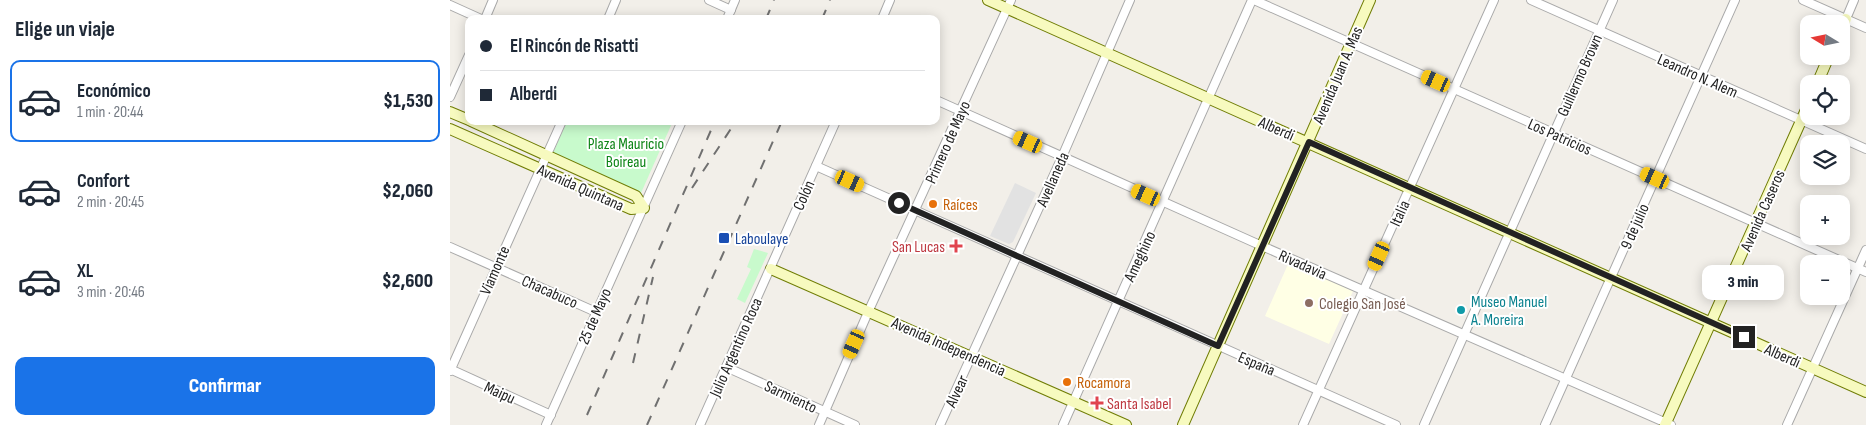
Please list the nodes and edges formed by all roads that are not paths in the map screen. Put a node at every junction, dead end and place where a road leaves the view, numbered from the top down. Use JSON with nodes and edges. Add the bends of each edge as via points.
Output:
{"nodes":[{"id":1,"x":494,"y":0,"type":"edge"},
{"id":2,"x":616,"y":0,"type":"edge"},
{"id":3,"x":710,"y":0,"type":"edge"},
{"id":4,"x":735,"y":0,"type":"edge"},
{"id":5,"x":890,"y":0,"type":"edge"},
{"id":6,"x":988,"y":0,"type":"edge"},
{"id":7,"x":1130,"y":0,"type":"edge"},
{"id":8,"x":1253,"y":0,"type":"edge"},
{"id":9,"x":1370,"y":0,"type":"edge"},
{"id":10,"x":1494,"y":0,"type":"edge"},
{"id":11,"x":1530,"y":0,"type":"edge"},
{"id":12,"x":1613,"y":0,"type":"edge"},
{"id":13,"x":1735,"y":0,"type":"edge"},
{"id":14,"x":1803,"y":0,"type":"edge"},
{"id":15,"x":1854,"y":0,"type":"edge"},
{"id":16,"x":1009,"y":4,"type":"edge"},
{"id":17,"x":450,"y":5,"type":"edge"},
{"id":18,"x":731,"y":10,"type":"junction"},
{"id":19,"x":471,"y":15,"type":"edge"},
{"id":20,"x":487,"y":15,"type":"edge"},
{"id":21,"x":610,"y":15,"type":"edge"},
{"id":22,"x":729,"y":15,"type":"edge"},
{"id":23,"x":884,"y":15,"type":"edge"},
{"id":24,"x":1837,"y":15,"type":"edge"},
{"id":25,"x":1848,"y":15,"type":"edge"},
{"id":26,"x":1850,"y":21,"type":"edge"},
{"id":27,"x":1866,"y":28,"type":"edge"},
{"id":28,"x":1599,"y":31,"type":"junction"},
{"id":29,"x":1351,"y":43,"type":"junction"},
{"id":30,"x":1107,"y":51,"type":"junction"},
{"id":31,"x":465,"y":64,"type":"edge"},
{"id":32,"x":1701,"y":76,"type":"junction"},
{"id":33,"x":1453,"y":88,"type":"junction"},
{"id":34,"x":450,"y":97,"type":"edge"},
{"id":35,"x":1210,"y":98,"type":"junction"},
{"id":36,"x":940,"y":102,"type":"edge"},
{"id":37,"x":960,"y":111,"type":"junction"},
{"id":38,"x":450,"y":112,"type":"edge"},
{"id":39,"x":465,"y":119,"type":"edge"},
{"id":40,"x":1800,"y":120,"type":"edge"},
{"id":41,"x":1800,"y":122,"type":"edge"},
{"id":42,"x":479,"y":125,"type":"edge"},
{"id":43,"x":560,"y":125,"type":"edge"},
{"id":44,"x":680,"y":125,"type":"edge"},
{"id":45,"x":834,"y":125,"type":"edge"},
{"id":46,"x":1812,"y":125,"type":"edge"},
{"id":47,"x":450,"y":129,"type":"edge"},
{"id":48,"x":1554,"y":133,"type":"junction"},
{"id":49,"x":1309,"y":142,"type":"junction"},
{"id":50,"x":1866,"y":149,"type":"edge"},
{"id":51,"x":546,"y":156,"type":"junction"},
{"id":52,"x":1062,"y":157,"type":"junction"},
{"id":53,"x":816,"y":166,"type":"junction"},
{"id":54,"x":540,"y":169,"type":"junction"},
{"id":55,"x":1655,"y":178,"type":"junction"},
{"id":56,"x":1410,"y":187,"type":"junction"},
{"id":57,"x":1163,"y":202,"type":"junction"},
{"id":58,"x":644,"y":208,"type":"junction"},
{"id":59,"x":916,"y":210,"type":"junction"},
{"id":60,"x":1756,"y":223,"type":"junction"},
{"id":61,"x":1509,"y":232,"type":"junction"},
{"id":62,"x":1262,"y":246,"type":"junction"},
{"id":63,"x":450,"y":247,"type":"edge"},
{"id":64,"x":1866,"y":250,"type":"edge"},
{"id":65,"x":1018,"y":256,"type":"junction"},
{"id":66,"x":495,"y":267,"type":"junction"},
{"id":67,"x":771,"y":269,"type":"junction"},
{"id":68,"x":1862,"y":270,"type":"edge"},
{"id":69,"x":1611,"y":278,"type":"junction"},
{"id":70,"x":1364,"y":291,"type":"junction"},
{"id":71,"x":1118,"y":301,"type":"junction"},
{"id":72,"x":869,"y":310,"type":"junction"},
{"id":73,"x":596,"y":312,"type":"junction"},
{"id":74,"x":1710,"y":322,"type":"junction"},
{"id":75,"x":1464,"y":336,"type":"junction"},
{"id":76,"x":1218,"y":346,"type":"junction"},
{"id":77,"x":972,"y":356,"type":"junction"},
{"id":78,"x":726,"y":367,"type":"junction"},
{"id":79,"x":1813,"y":368,"type":"junction"},
{"id":80,"x":450,"y":370,"type":"edge"},
{"id":81,"x":1564,"y":379,"type":"junction"},
{"id":82,"x":1319,"y":389,"type":"junction"},
{"id":83,"x":1866,"y":392,"type":"edge"},
{"id":84,"x":1073,"y":402,"type":"junction"},
{"id":85,"x":825,"y":412,"type":"junction"},
{"id":86,"x":551,"y":415,"type":"junction"},
{"id":87,"x":1667,"y":424,"type":"edge"},
{"id":88,"x":546,"y":425,"type":"edge"},
{"id":89,"x":700,"y":425,"type":"edge"},
{"id":90,"x":819,"y":425,"type":"edge"},
{"id":91,"x":855,"y":425,"type":"edge"},
{"id":92,"x":940,"y":425,"type":"edge"},
{"id":93,"x":1063,"y":425,"type":"edge"},
{"id":94,"x":1126,"y":425,"type":"edge"},
{"id":95,"x":1183,"y":425,"type":"edge"},
{"id":96,"x":1303,"y":425,"type":"edge"},
{"id":97,"x":1396,"y":425,"type":"edge"},
{"id":98,"x":1424,"y":425,"type":"edge"},
{"id":99,"x":1545,"y":425,"type":"edge"},
{"id":100,"x":1787,"y":425,"type":"edge"}],
"edges":[{"from":1,"to":20,"type":"street"},
{"from":2,"to":21,"type":"street"},
{"from":3,"to":18,"type":"street"},
{"from":4,"to":18,"type":"street"},
{"from":5,"to":23,"type":"street"},
{"from":6,"to":16,"type":"main road","name":"Alberdi"},
{"from":7,"to":30,"type":"street","name":"Avellaneda"},
{"from":8,"to":29,"type":"street","name":"Los Patricios"},
{"from":8,"to":35,"type":"street","name":"Ameghino"},
{"from":9,"to":29,"type":"main road","name":"Avenida Juan A. Mas"},
{"from":10,"to":33,"type":"street","name":"Italia"},
{"from":11,"to":28,"type":"street","name":"Leandro N. Alem"},
{"from":12,"to":28,"type":"street","name":"Guillermo Brown"},
{"from":13,"to":32,"type":"street","name":"9 de julio"},
{"from":14,"to":24,"type":"street"},
{"from":15,"to":25,"type":"street"},
{"from":16,"to":30,"type":"main road","name":"Alberdi"},
{"from":16,"to":37,"type":"street","name":"Primero de Mayo"},
{"from":17,"to":19,"type":"street"},
{"from":18,"to":22,"type":"street"},
{"from":26,"to":27,"type":"street"},
{"from":28,"to":32,"type":"street","name":"Leandro N. Alem"},
{"from":28,"to":48,"type":"street","name":"Guillermo Brown"},
{"from":29,"to":33,"type":"street","name":"Los Patricios"},
{"from":29,"to":49,"type":"main road","name":"Avenida Juan A. Mas"},
{"from":30,"to":35,"type":"main road","name":"Alberdi"},
{"from":30,"to":52,"type":"street","name":"Avellaneda"},
{"from":31,"to":34,"type":"street"},
{"from":32,"to":40,"type":"street","name":"Leandro N. Alem"},
{"from":32,"to":55,"type":"street","name":"9 de julio"},
{"from":33,"to":48,"type":"street","name":"Los Patricios"},
{"from":33,"to":56,"type":"street","name":"Italia"},
{"from":35,"to":49,"type":"main road","name":"Alberdi"},
{"from":35,"to":57,"type":"street","name":"Ameghino"},
{"from":36,"to":37,"type":"street","name":"Rivadavia"},
{"from":37,"to":52,"type":"street","name":"Rivadavia"},
{"from":37,"to":59,"type":"street","name":"Primero de Mayo"},
{"from":38,"to":39,"type":"main road","name":"Avenida Quintana"},
{"from":41,"to":60,"type":"main road","name":"Avenida Caseros"},
{"from":42,"to":51,"type":"main road","name":"Avenida Quintana"},
{"from":43,"to":51,"type":"street","name":"Viamonte"},
{"from":44,"to":58,"type":"street","name":"25 de Mayo"},
{"from":45,"to":53,"type":"street","name":"Colón"},
{"from":46,"to":50,"type":"street","name":"Leandro N. Alem"},
{"from":47,"to":54,"type":"main road","name":"Avenida Quintana"},
{"from":48,"to":55,"type":"street","name":"Los Patricios"},
{"from":48,"to":61,"type":"street","name":"Guillermo Brown"},
{"from":49,"to":56,"type":"main road","name":"Alberdi"},
{"from":49,"to":62,"type":"main road","name":"Avenida Juan A. Mas"},
{"from":51,"to":54,"type":"street","name":"Viamonte"},
{"from":51,"to":58,"type":"main road","name":"Avenida Quintana","via":[[636,196]]},
{"from":52,"to":57,"type":"street","name":"Rivadavia"},
{"from":52,"to":65,"type":"street","name":"Avellaneda"},
{"from":53,"to":59,"type":"street","name":"España"},
{"from":53,"to":67,"type":"street","name":"Colón"},
{"from":54,"to":58,"type":"main road","name":"Avenida Quintana","via":[[631,209]]},
{"from":54,"to":66,"type":"street","name":"Viamonte"},
{"from":55,"to":60,"type":"street","name":"Los Patricios"},
{"from":55,"to":69,"type":"street","name":"9 de julio"},
{"from":56,"to":61,"type":"main road","name":"Alberdi"},
{"from":56,"to":70,"type":"street","name":"Italia"},
{"from":57,"to":62,"type":"street","name":"Rivadavia"},
{"from":57,"to":71,"type":"street","name":"Ameghino"},
{"from":58,"to":73,"type":"street","name":"25 de Mayo"},
{"from":59,"to":65,"type":"street","name":"España"},
{"from":59,"to":72,"type":"street","name":"Primero de Mayo"},
{"from":60,"to":68,"type":"street","name":"Los Patricios"},
{"from":60,"to":74,"type":"main road","name":"Avenida Caseros"},
{"from":61,"to":69,"type":"main road","name":"Alberdi"},
{"from":61,"to":75,"type":"street","name":"Guillermo Brown"},
{"from":62,"to":70,"type":"street","name":"Rivadavia"},
{"from":62,"to":76,"type":"main road","name":"Avenida Juan A. Mas"},
{"from":63,"to":66,"type":"street","name":"Chacabuco"},
{"from":64,"to":68,"type":"street"},
{"from":65,"to":71,"type":"street","name":"España"},
{"from":65,"to":77,"type":"street","name":"Avellaneda"},
{"from":66,"to":73,"type":"street","name":"Chacabuco"},
{"from":66,"to":80,"type":"street","name":"Viamonte"},
{"from":67,"to":72,"type":"main road","name":"Avenida Independencia"},
{"from":67,"to":78,"type":"street","name":"Julio Argentino Roca"},
{"from":68,"to":79,"type":"street"},
{"from":69,"to":74,"type":"main road","name":"Alberdi"},
{"from":69,"to":81,"type":"street","name":"9 de julio"},
{"from":70,"to":75,"type":"street","name":"Rivadavia"},
{"from":70,"to":82,"type":"street","name":"Italia"},
{"from":71,"to":76,"type":"street","name":"España"},
{"from":71,"to":84,"type":"street","name":"Ameghino"},
{"from":72,"to":77,"type":"main road","name":"Avenida Independencia"},
{"from":72,"to":85,"type":"street","name":"Primero de Mayo"},
{"from":73,"to":86,"type":"street","name":"25 de Mayo"},
{"from":74,"to":79,"type":"main road","name":"Alberdi"},
{"from":74,"to":87,"type":"main road","name":"Avenida Caseros"},
{"from":75,"to":81,"type":"street","name":"Rivadavia"},
{"from":75,"to":98,"type":"street","name":"Guillermo Brown"},
{"from":76,"to":82,"type":"street","name":"España"},
{"from":76,"to":95,"type":"main road","name":"Avenida Juan A. Mas"},
{"from":77,"to":84,"type":"main road","name":"Avenida Independencia"},
{"from":77,"to":92,"type":"street","name":"Alvear"},
{"from":78,"to":85,"type":"street","name":"Sarmiento"},
{"from":78,"to":89,"type":"street","name":"Julio Argentino Roca"},
{"from":79,"to":83,"type":"main road","name":"Alberdi"},
{"from":79,"to":100,"type":"street"},
{"from":80,"to":86,"type":"street","name":"Maipu"},
{"from":81,"to":87,"type":"street","name":"Rivadavia"},
{"from":81,"to":99,"type":"street","name":"9 de julio"},
{"from":82,"to":96,"type":"street","name":"Italia"},
{"from":82,"to":97,"type":"street","name":"España"},
{"from":84,"to":93,"type":"street","name":"Ameghino"},
{"from":84,"to":94,"type":"main road","name":"Avenida Independencia"},
{"from":85,"to":90,"type":"street","name":"Primero de Mayo"},
{"from":85,"to":91,"type":"street","name":"Sarmiento"},
{"from":86,"to":88,"type":"street","name":"25 de Mayo"}]}
